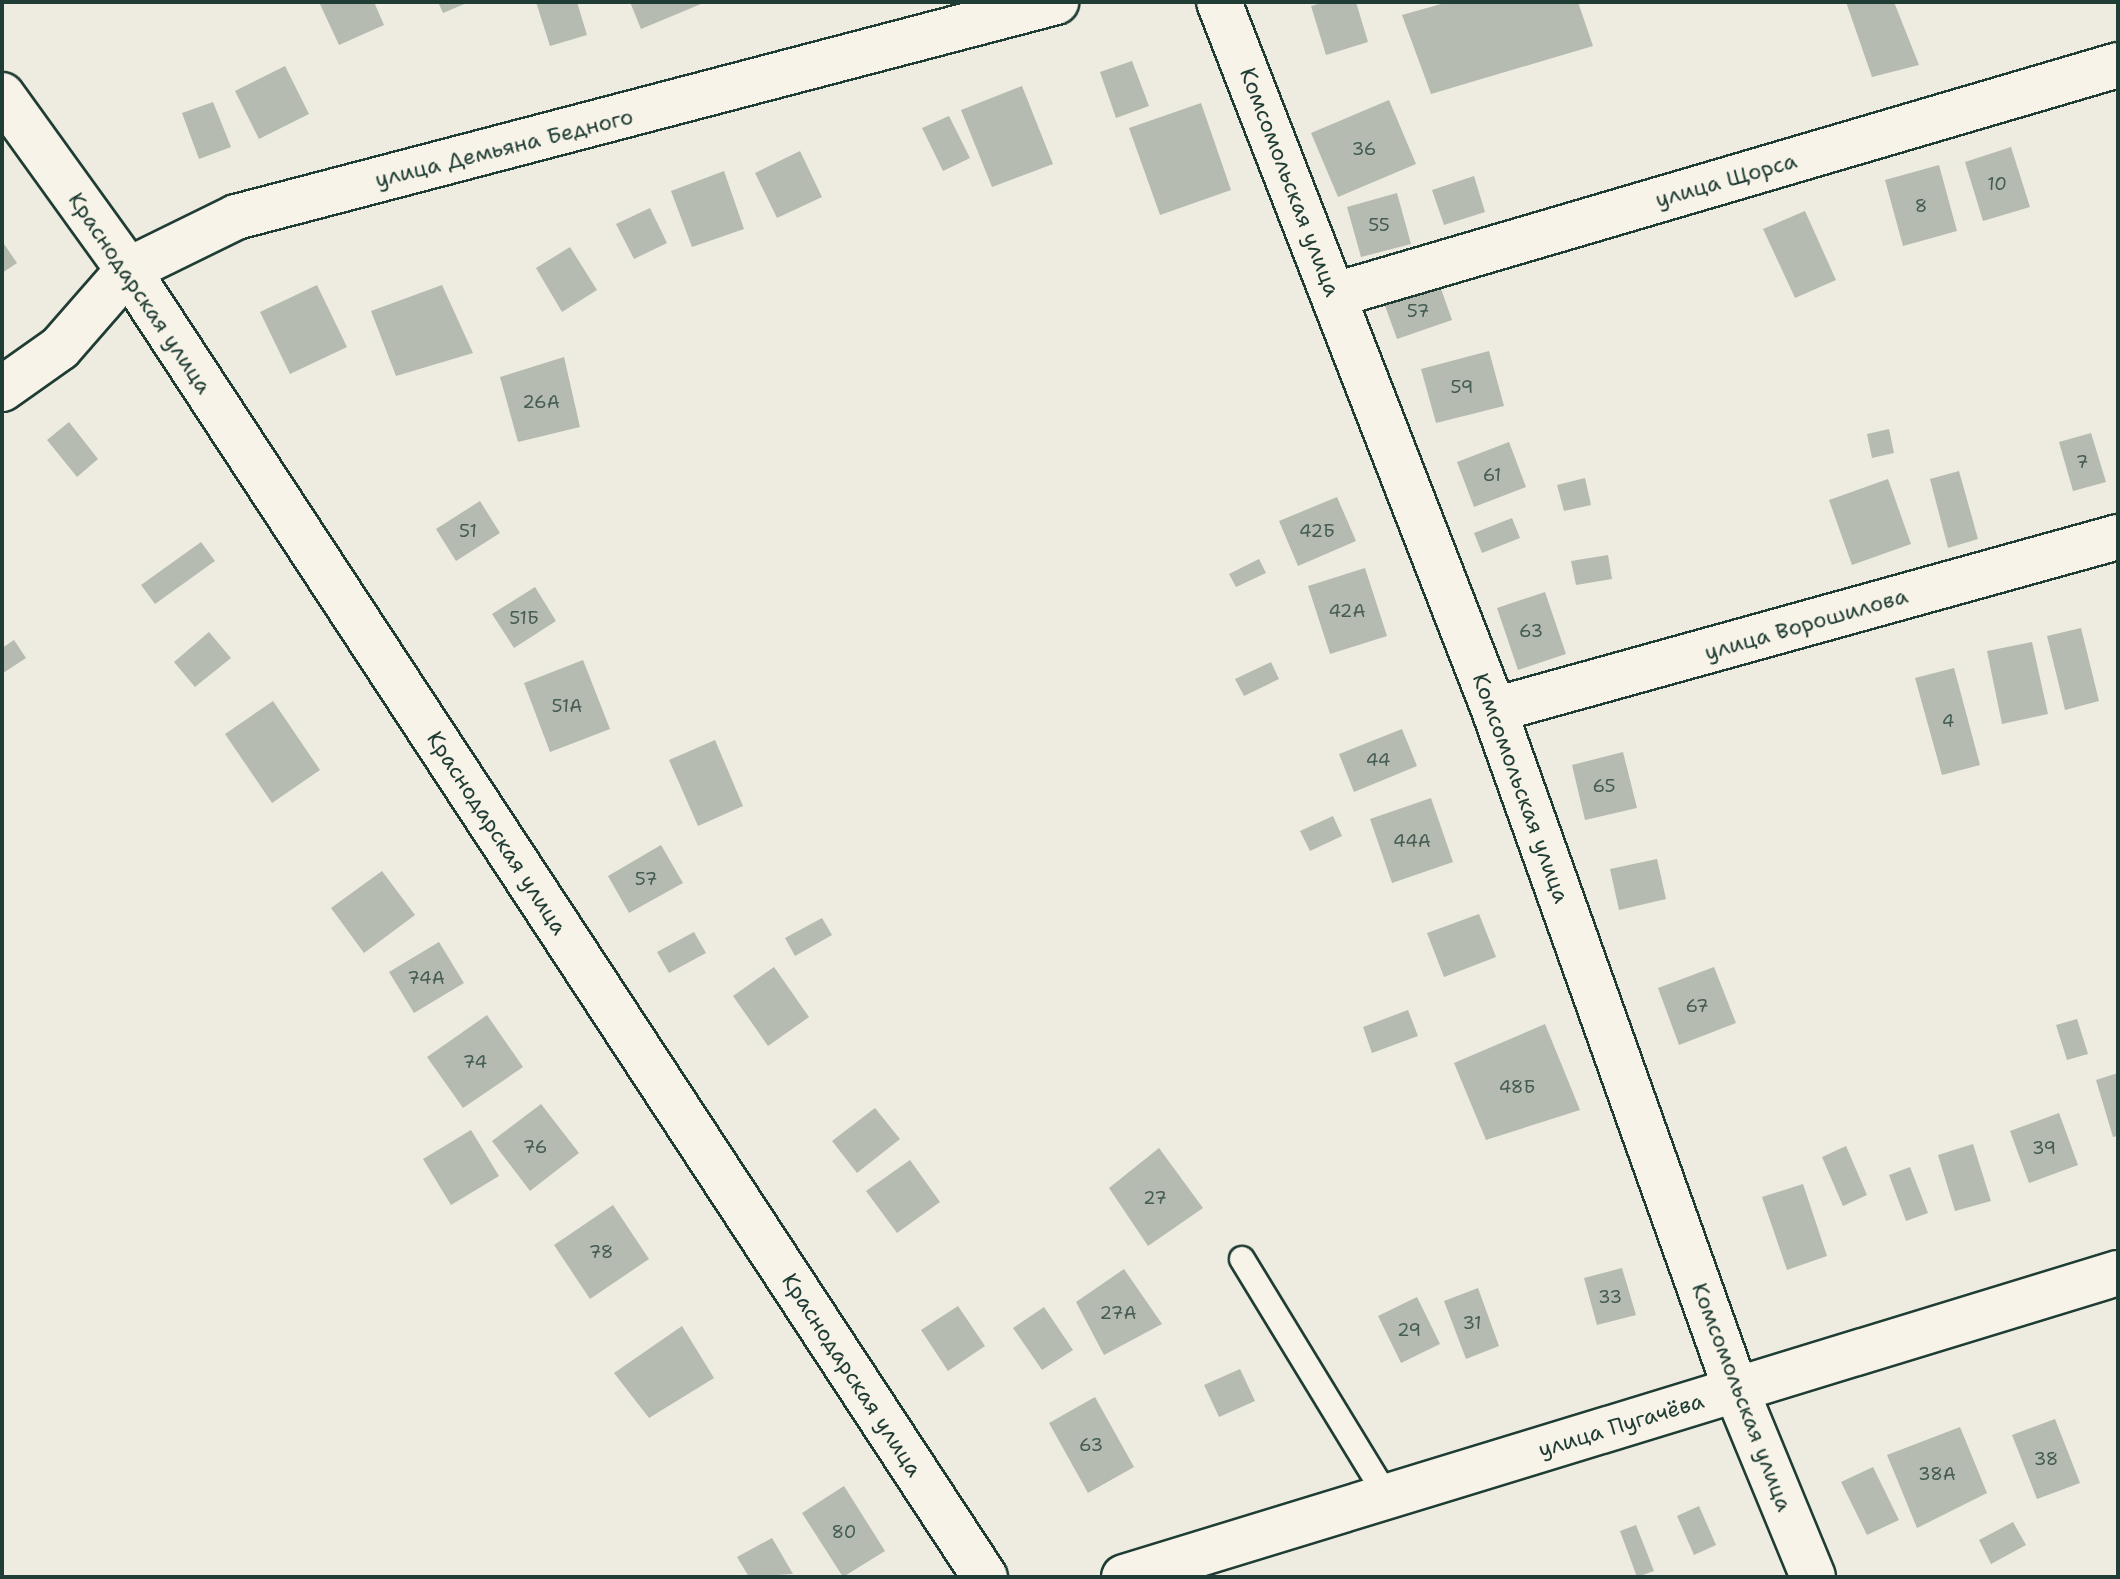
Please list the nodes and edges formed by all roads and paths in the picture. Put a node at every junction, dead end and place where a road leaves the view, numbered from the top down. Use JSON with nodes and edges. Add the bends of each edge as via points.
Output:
{"nodes":[{"id":1,"x":1056,"y":2,"type":"edge"},
{"id":2,"x":1219,"y":2,"type":"edge"},
{"id":3,"x":2118,"y":65,"type":"edge"},
{"id":4,"x":2,"y":95,"type":"edge"},
{"id":5,"x":128,"y":270,"type":"junction"},
{"id":6,"x":1335,"y":295,"type":"junction"},
{"id":7,"x":2,"y":389,"type":"edge"},
{"id":8,"x":2118,"y":537,"type":"edge"},
{"id":9,"x":1494,"y":710,"type":"junction"},
{"id":10,"x":1242,"y":1259,"type":"dead end"},
{"id":11,"x":2118,"y":1273,"type":"edge"},
{"id":12,"x":1736,"y":1390,"type":"junction"},
{"id":13,"x":1387,"y":1497,"type":"junction"},
{"id":14,"x":985,"y":1577,"type":"edge"},
{"id":15,"x":1124,"y":1577,"type":"edge"},
{"id":16,"x":1813,"y":1577,"type":"edge"}],
"edges":[{"from":1,"to":5,"type":"street","name":"улица Демьяна Бедного","via":[[236,217]]},
{"from":2,"to":6,"type":"street","name":"Комсомольская улица"},
{"from":3,"to":6,"type":"street","name":"улица Щорса"},
{"from":4,"to":5,"type":"street","name":"Краснодарская улица"},
{"from":5,"to":7,"type":"street","name":"улица Демьяна Бедного","via":[[60,348]]},
{"from":5,"to":14,"type":"street","name":"Краснодарская улица"},
{"from":6,"to":9,"type":"street","name":"Комсомольская улица"},
{"from":8,"to":9,"type":"street","name":"улица Ворошилова"},
{"from":9,"to":12,"type":"street","name":"Комсомольская улица"},
{"from":10,"to":13,"type":"lane"},
{"from":11,"to":12,"type":"street","name":"улица Пугачёва"},
{"from":12,"to":13,"type":"street","name":"улица Пугачёва"},
{"from":12,"to":16,"type":"street","name":"Комсомольская улица"},
{"from":13,"to":15,"type":"street","name":"улица Пугачёва"}]}
